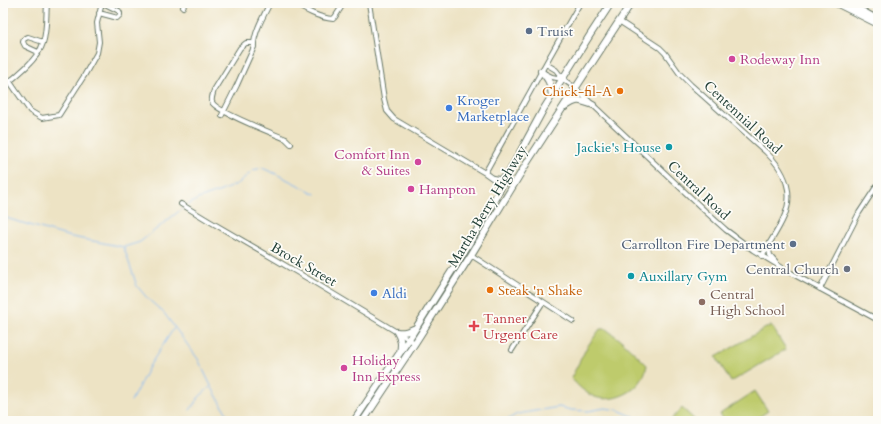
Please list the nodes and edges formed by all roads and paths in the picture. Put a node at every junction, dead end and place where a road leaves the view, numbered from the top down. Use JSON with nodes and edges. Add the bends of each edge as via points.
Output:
{"nodes":[{"id":1,"x":47,"y":3,"type":"edge"},
{"id":2,"x":103,"y":3,"type":"edge"},
{"id":3,"x":270,"y":3,"type":"edge"},
{"id":4,"x":293,"y":3,"type":"edge"},
{"id":5,"x":344,"y":3,"type":"edge"},
{"id":6,"x":369,"y":3,"type":"edge"},
{"id":7,"x":580,"y":3,"type":"edge"},
{"id":8,"x":611,"y":3,"type":"edge"},
{"id":9,"x":631,"y":3,"type":"edge"},
{"id":10,"x":836,"y":3,"type":"edge"},
{"id":11,"x":848,"y":3,"type":"edge"},
{"id":12,"x":99,"y":13,"type":"junction"},
{"id":13,"x":878,"y":19,"type":"edge"},
{"id":14,"x":619,"y":21,"type":"junction"},
{"id":15,"x":878,"y":24,"type":"edge"},
{"id":16,"x":43,"y":42,"type":"junction"},
{"id":17,"x":254,"y":43,"type":"junction"},
{"id":18,"x":38,"y":52,"type":"junction"},
{"id":19,"x":546,"y":64,"type":"junction"},
{"id":20,"x":541,"y":71,"type":"junction"},
{"id":21,"x":562,"y":79,"type":"junction"},
{"id":22,"x":10,"y":82,"type":"junction"},
{"id":23,"x":3,"y":86,"type":"edge"},
{"id":24,"x":575,"y":88,"type":"junction"},
{"id":25,"x":552,"y":96,"type":"junction"},
{"id":26,"x":593,"y":105,"type":"junction"},
{"id":27,"x":562,"y":109,"type":"junction"},
{"id":28,"x":223,"y":114,"type":"junction"},
{"id":29,"x":291,"y":144,"type":"dead end"},
{"id":30,"x":485,"y":173,"type":"junction"},
{"id":31,"x":508,"y":174,"type":"junction"},
{"id":32,"x":492,"y":178,"type":"junction"},
{"id":33,"x":878,"y":184,"type":"edge"},
{"id":34,"x":497,"y":194,"type":"junction"},
{"id":35,"x":182,"y":204,"type":"dead end"},
{"id":36,"x":768,"y":245,"type":"junction"},
{"id":37,"x":748,"y":247,"type":"junction"},
{"id":38,"x":465,"y":250,"type":"junction"},
{"id":39,"x":471,"y":255,"type":"junction"},
{"id":40,"x":762,"y":256,"type":"junction"},
{"id":41,"x":778,"y":265,"type":"junction"},
{"id":42,"x":820,"y":288,"type":"junction"},
{"id":43,"x":543,"y":302,"type":"junction"},
{"id":44,"x":878,"y":320,"type":"edge"},
{"id":45,"x":573,"y":321,"type":"dead end"},
{"id":46,"x":416,"y":328,"type":"junction"},
{"id":47,"x":397,"y":332,"type":"junction"},
{"id":48,"x":409,"y":339,"type":"junction"},
{"id":49,"x":415,"y":343,"type":"junction"},
{"id":50,"x":512,"y":350,"type":"dead end"},
{"id":51,"x":399,"y":354,"type":"junction"},
{"id":52,"x":354,"y":421,"type":"edge"},
{"id":53,"x":363,"y":421,"type":"edge"}],
"edges":[{"from":1,"to":16,"type":"street"},
{"from":2,"to":12,"type":"street"},
{"from":2,"to":12,"type":"street","via":[[118,11],[120,15],[117,18]]},
{"from":3,"to":17,"type":"street","via":[[261,19]]},
{"from":4,"to":5,"type":"street","via":[[317,15],[333,19]]},
{"from":6,"to":30,"type":"street","via":[[387,111],[394,119]]},
{"from":7,"to":19,"type":"street"},
{"from":8,"to":21,"type":"highway","name":"Martha Berry Highway"},
{"from":9,"to":14,"type":"highway","name":"Martha Berry Highway"},
{"from":10,"to":15,"type":"highway"},
{"from":11,"to":13,"type":"highway"},
{"from":12,"to":22,"type":"street","via":[[97,53],[59,115],[42,118],[30,111]]},
{"from":14,"to":24,"type":"highway","name":"Martha Berry Highway"},
{"from":14,"to":36,"type":"street","name":"Centennial Road","via":[[660,48],[690,84],[766,152],[778,166],[786,179],[788,205],[784,218]]},
{"from":16,"to":18,"type":"street"},
{"from":16,"to":18,"type":"street","via":[[28,37],[24,39],[25,46]]},
{"from":17,"to":28,"type":"street"},
{"from":17,"to":28,"type":"street","via":[[246,43],[240,48],[212,95],[214,106]]},
{"from":18,"to":22,"type":"street"},
{"from":19,"to":20,"type":"street"},
{"from":19,"to":21,"type":"street","name":"Central Road","via":[[556,70]]},
{"from":20,"to":21,"type":"street","name":"Central Road"},
{"from":20,"to":25,"type":"highway","via":[[548,79]]},
{"from":20,"to":30,"type":"street"},
{"from":21,"to":24,"type":"street","name":"Central Road"},
{"from":21,"to":25,"type":"highway","name":"Martha Berry Highway"},
{"from":22,"to":23,"type":"street"},
{"from":24,"to":26,"type":"street","name":"Central Road"},
{"from":24,"to":27,"type":"highway","name":"Martha Berry Highway"},
{"from":25,"to":31,"type":"highway","name":"Martha Berry Highway"},
{"from":26,"to":27,"type":"highway","via":[[575,100]]},
{"from":26,"to":37,"type":"street","name":"Central Road","via":[[726,230]]},
{"from":27,"to":39,"type":"highway","name":"Martha Berry Highway"},
{"from":28,"to":29,"type":"street","via":[[286,138]]},
{"from":30,"to":32,"type":"street"},
{"from":31,"to":32,"type":"street","via":[[499,179]]},
{"from":31,"to":34,"type":"highway","name":"Martha Berry Highway"},
{"from":32,"to":34,"type":"street","via":[[498,185]]},
{"from":33,"to":42,"type":"street","via":[[859,213]]},
{"from":34,"to":38,"type":"highway","name":"Martha Berry Highway"},
{"from":35,"to":47,"type":"street","name":"Brock Street"},
{"from":36,"to":37,"type":"street","via":[[759,248]]},
{"from":36,"to":40,"type":"street","name":"Centennial Road"},
{"from":36,"to":41,"type":"street","via":[[770,255]]},
{"from":37,"to":40,"type":"street","name":"Central Road"},
{"from":38,"to":39,"type":"highway"},
{"from":38,"to":46,"type":"highway","name":"Martha Berry Highway"},
{"from":39,"to":43,"type":"street"},
{"from":39,"to":49,"type":"highway","name":"Martha Berry Highway"},
{"from":40,"to":41,"type":"street","name":"Central Road"},
{"from":41,"to":42,"type":"street","name":"Central Road"},
{"from":42,"to":44,"type":"street","name":"Central Road"},
{"from":43,"to":45,"type":"street"},
{"from":43,"to":50,"type":"street"},
{"from":46,"to":47,"type":"highway","via":[[407,332]]},
{"from":46,"to":48,"type":"highway","name":"Martha Berry Highway"},
{"from":47,"to":48,"type":"street","name":"Brock Street"},
{"from":47,"to":51,"type":"highway","via":[[401,342]]},
{"from":48,"to":49,"type":"street","name":"Brock Street"},
{"from":48,"to":51,"type":"highway","name":"Martha Berry Highway"},
{"from":49,"to":53,"type":"highway","name":"Martha Berry Highway"},
{"from":51,"to":52,"type":"highway","name":"Martha Berry Highway"}]}
